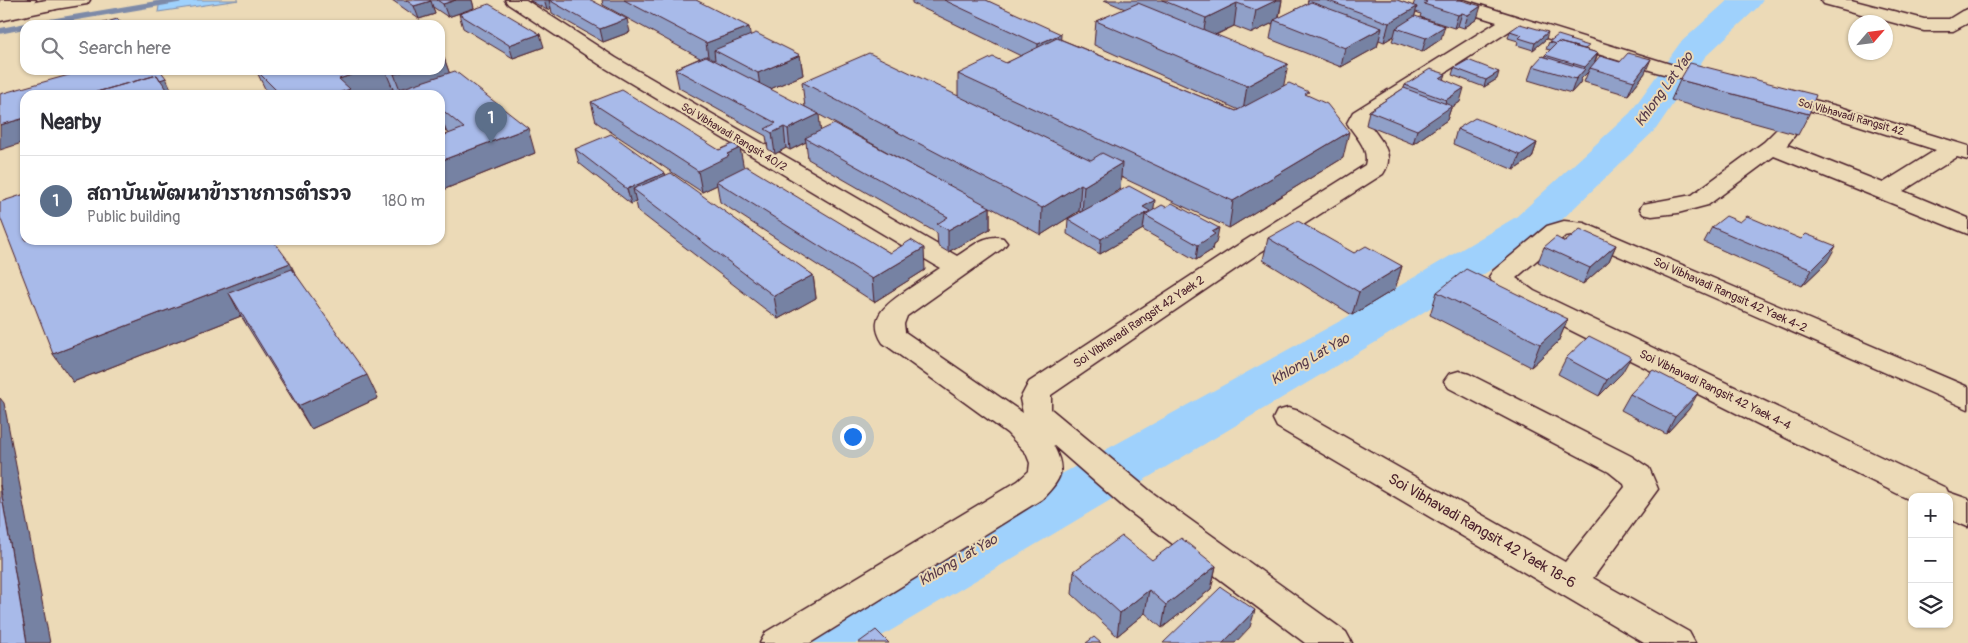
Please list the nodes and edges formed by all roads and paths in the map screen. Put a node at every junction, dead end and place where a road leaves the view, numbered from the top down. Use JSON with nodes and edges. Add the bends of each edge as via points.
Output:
{"nodes":[{"id":1,"x":27,"y":0,"type":"edge"},
{"id":2,"x":81,"y":0,"type":"edge"},
{"id":3,"x":514,"y":0,"type":"edge"},
{"id":4,"x":1445,"y":0,"type":"edge"},
{"id":5,"x":1830,"y":0,"type":"edge"},
{"id":6,"x":0,"y":4,"type":"edge"},
{"id":7,"x":0,"y":14,"type":"edge"},
{"id":8,"x":1968,"y":15,"type":"edge"},
{"id":9,"x":1512,"y":21,"type":"junction"},
{"id":10,"x":1961,"y":150,"type":"edge"},
{"id":11,"x":1885,"y":192,"type":"junction"},
{"id":12,"x":1652,"y":209,"type":"dead end"},
{"id":13,"x":1968,"y":227,"type":"edge"},
{"id":14,"x":994,"y":243,"type":"dead end"},
{"id":15,"x":959,"y":268,"type":"junction"},
{"id":16,"x":1502,"y":277,"type":"joint"},
{"id":17,"x":1459,"y":381,"type":"dead end"},
{"id":18,"x":1968,"y":399,"type":"edge"},
{"id":19,"x":1288,"y":419,"type":"dead end"},
{"id":20,"x":1926,"y":493,"type":"edge"},
{"id":21,"x":1953,"y":506,"type":"edge"},
{"id":22,"x":1968,"y":514,"type":"edge"},
{"id":23,"x":1570,"y":582,"type":"junction"},
{"id":24,"x":779,"y":643,"type":"edge"},
{"id":25,"x":1333,"y":643,"type":"edge"},
{"id":26,"x":1676,"y":643,"type":"edge"}],
"edges":[{"from":1,"to":6,"type":"main road"},
{"from":2,"to":7,"type":"main road"},
{"from":3,"to":15,"type":"main road","name":"Soi Vibhavadi Rangsit 40/2","via":[[660,92]]},
{"from":4,"to":9,"type":"main road","name":"Soi Vibhavadi Rangsit 42"},
{"from":5,"to":8,"type":"main road","via":[[1924,25],[1953,25]]},
{"from":9,"to":10,"type":"main road","name":"Soi Vibhavadi Rangsit 42","via":[[1663,68],[1830,110]]},
{"from":9,"to":25,"type":"main road","name":"Soi Vibhavadi Rangsit 42 Yaek 2","via":[[1361,117],[1358,123],[1379,154],[1374,169],[1039,389],[1035,396],[1034,405],[1039,415],[1138,500]]},
{"from":10,"to":11,"type":"main road"},
{"from":11,"to":12,"type":"main road","via":[[1778,141],[1700,200]]},
{"from":11,"to":13,"type":"main road"},
{"from":14,"to":15,"type":"main road"},
{"from":15,"to":24,"type":"main road","via":[[895,311],[889,328],[893,337],[1018,425],[1039,447],[1046,463],[1044,476],[1030,490]]},
{"from":16,"to":18,"type":"main road","name":"Soi Vibhavadi Rangsit 42 Yaek 4-2","via":[[1556,231],[1575,228]]},
{"from":16,"to":20,"type":"main road","name":"Soi Vibhavadi Rangsit 42 Yaek 4-4","via":[[1525,297]]},
{"from":17,"to":23,"type":"main road","via":[[1620,464],[1638,477],[1642,488]]},
{"from":19,"to":23,"type":"main road","name":"Soi Vibhavadi Rangsit 42 Yaek 18-6"},
{"from":21,"to":22,"type":"main road"},
{"from":23,"to":26,"type":"main road","name":"Soi Vibhavadi Rangsit 42 Yaek 18-6"}]}
